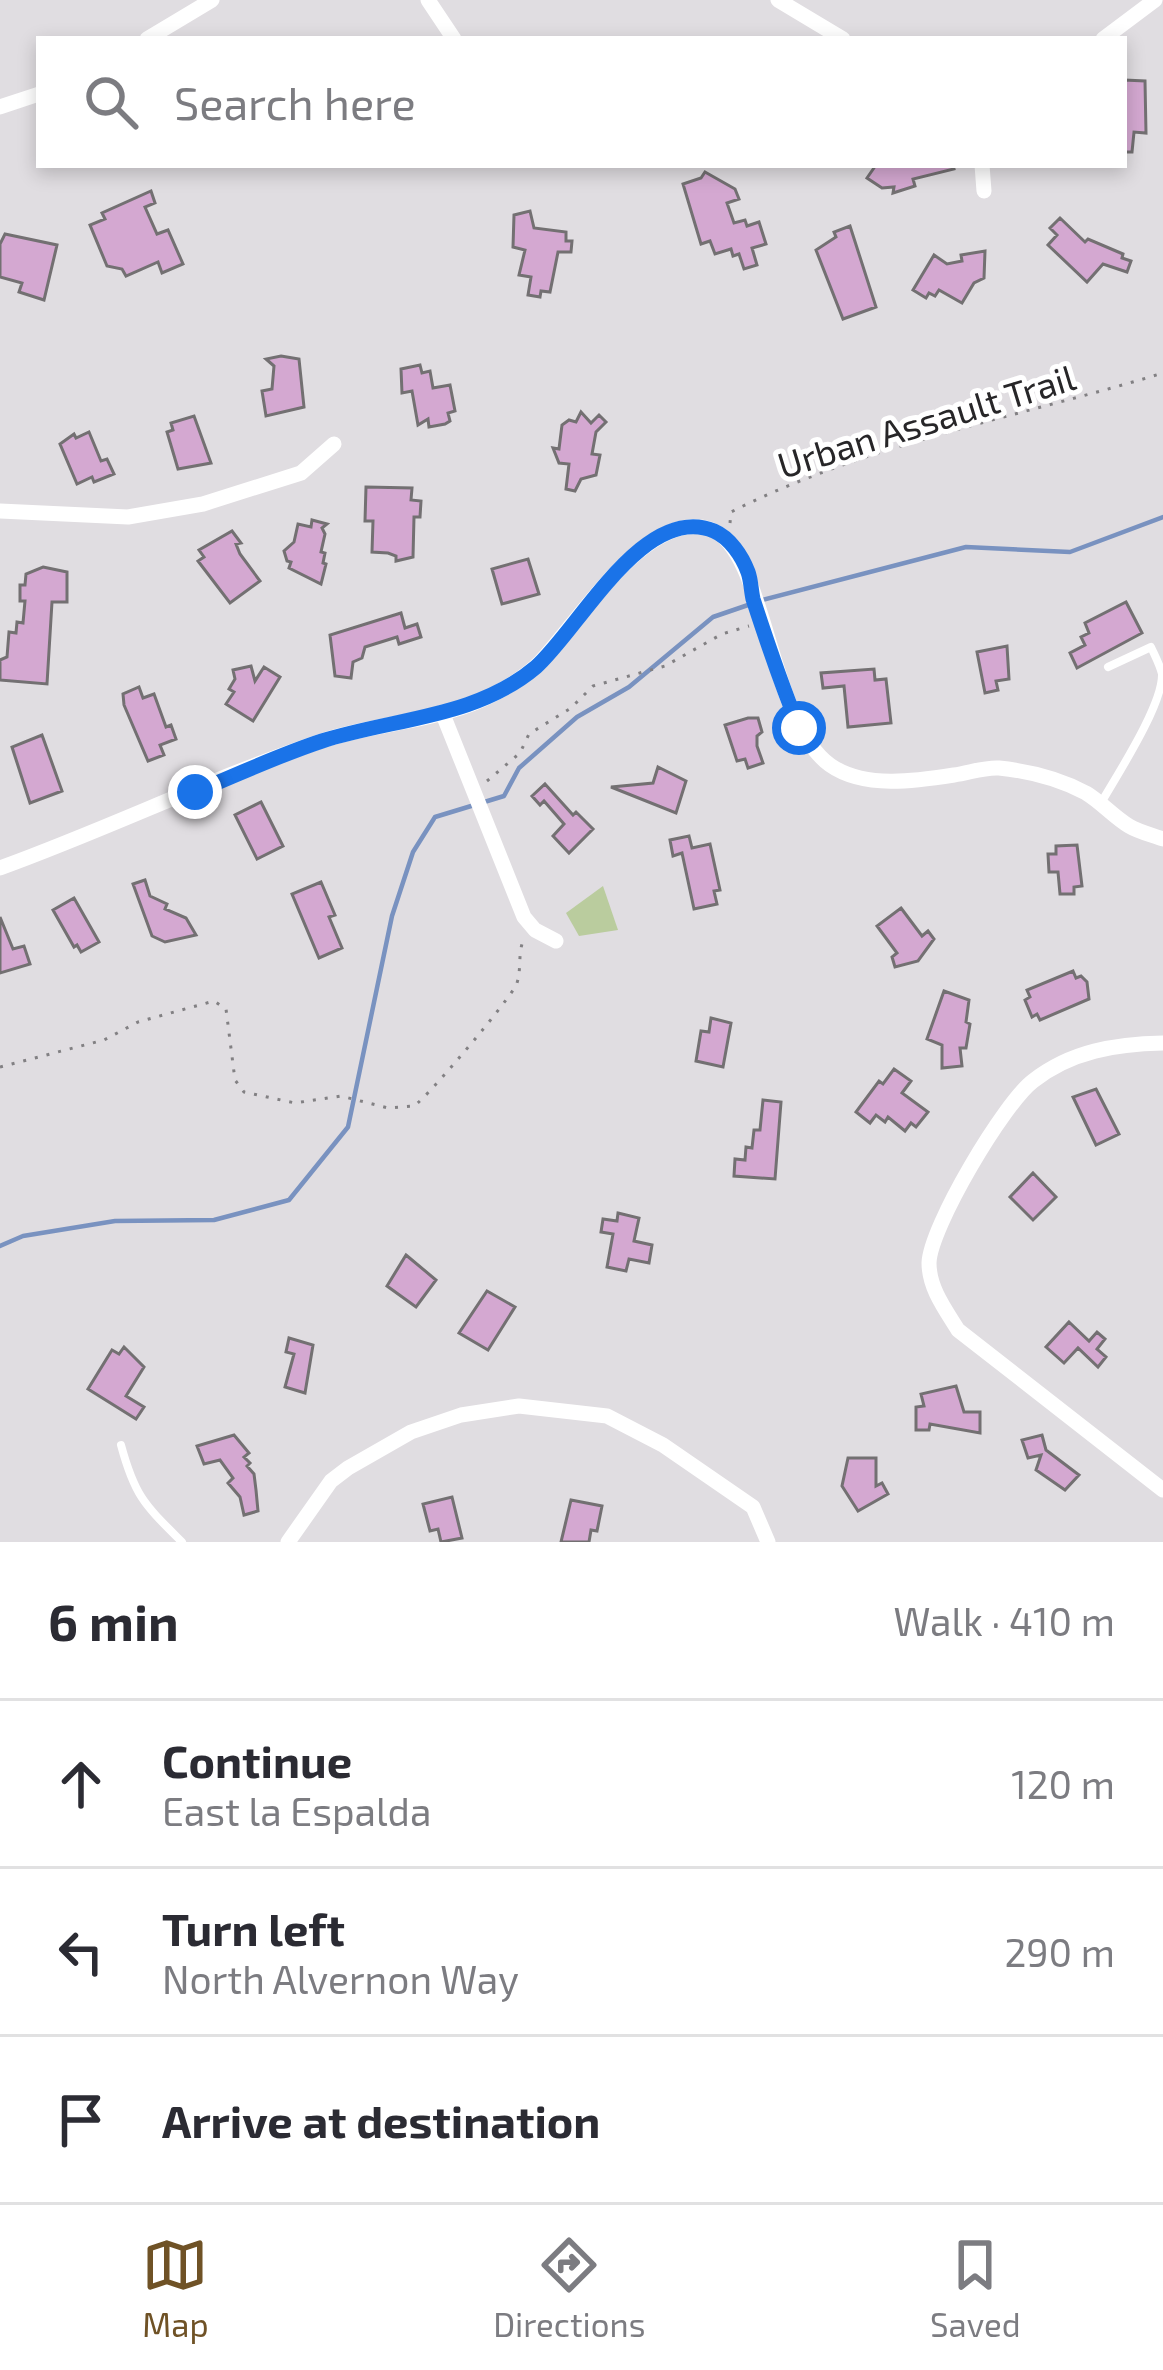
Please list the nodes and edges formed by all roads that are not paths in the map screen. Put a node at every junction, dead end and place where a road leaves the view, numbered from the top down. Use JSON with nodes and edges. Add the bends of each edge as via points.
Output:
{"nodes":[{"id":1,"x":212,"y":0,"type":"edge"},
{"id":2,"x":428,"y":0,"type":"edge"},
{"id":3,"x":778,"y":0,"type":"edge"},
{"id":4,"x":1155,"y":0,"type":"edge"},
{"id":5,"x":153,"y":36,"type":"edge"},
{"id":6,"x":452,"y":36,"type":"edge"},
{"id":7,"x":838,"y":36,"type":"edge"},
{"id":8,"x":1107,"y":36,"type":"edge"},
{"id":9,"x":36,"y":95,"type":"edge"},
{"id":10,"x":0,"y":106,"type":"edge"},
{"id":11,"x":982,"y":168,"type":"edge"},
{"id":12,"x":984,"y":191,"type":"dead end"},
{"id":13,"x":334,"y":444,"type":"dead end"},
{"id":14,"x":0,"y":511,"type":"edge"},
{"id":15,"x":1108,"y":667,"type":"dead end"},
{"id":16,"x":442,"y":712,"type":"junction"},
{"id":17,"x":1100,"y":805,"type":"junction"},
{"id":18,"x":1163,"y":839,"type":"edge"},
{"id":19,"x":0,"y":868,"type":"edge"},
{"id":20,"x":556,"y":941,"type":"dead end"},
{"id":21,"x":1163,"y":1043,"type":"edge"},
{"id":22,"x":121,"y":1445,"type":"dead end"},
{"id":23,"x":1163,"y":1490,"type":"edge"},
{"id":24,"x":182,"y":1542,"type":"edge"},
{"id":25,"x":288,"y":1542,"type":"edge"},
{"id":26,"x":768,"y":1542,"type":"edge"}],
"edges":[{"from":1,"to":5,"type":"street"},
{"from":2,"to":6,"type":"street"},
{"from":3,"to":7,"type":"street"},
{"from":4,"to":8,"type":"street"},
{"from":9,"to":10,"type":"street"},
{"from":11,"to":12,"type":"street"},
{"from":13,"to":14,"type":"street","via":[[301,473],[203,504],[128,517]]},
{"from":15,"to":17,"type":"lane","via":[[1150,647],[1162,676],[1161,692]]},
{"from":16,"to":17,"type":"street","via":[[486,698],[536,666],[618,570],[652,541],[689,526],[728,538],[748,571],[799,728],[833,767],[904,781],[994,768],[1048,778]]},
{"from":16,"to":19,"type":"street","via":[[322,741]]},
{"from":16,"to":20,"type":"street","via":[[530,924]]},
{"from":17,"to":18,"type":"street"},
{"from":21,"to":23,"type":"street","via":[[1100,1048],[1030,1082],[984,1142],[929,1264],[936,1295],[958,1330]]},
{"from":22,"to":24,"type":"lane","via":[[131,1484]]},
{"from":25,"to":26,"type":"street","via":[[348,1468],[411,1432],[519,1406],[607,1416],[663,1445],[753,1507]]}]}
